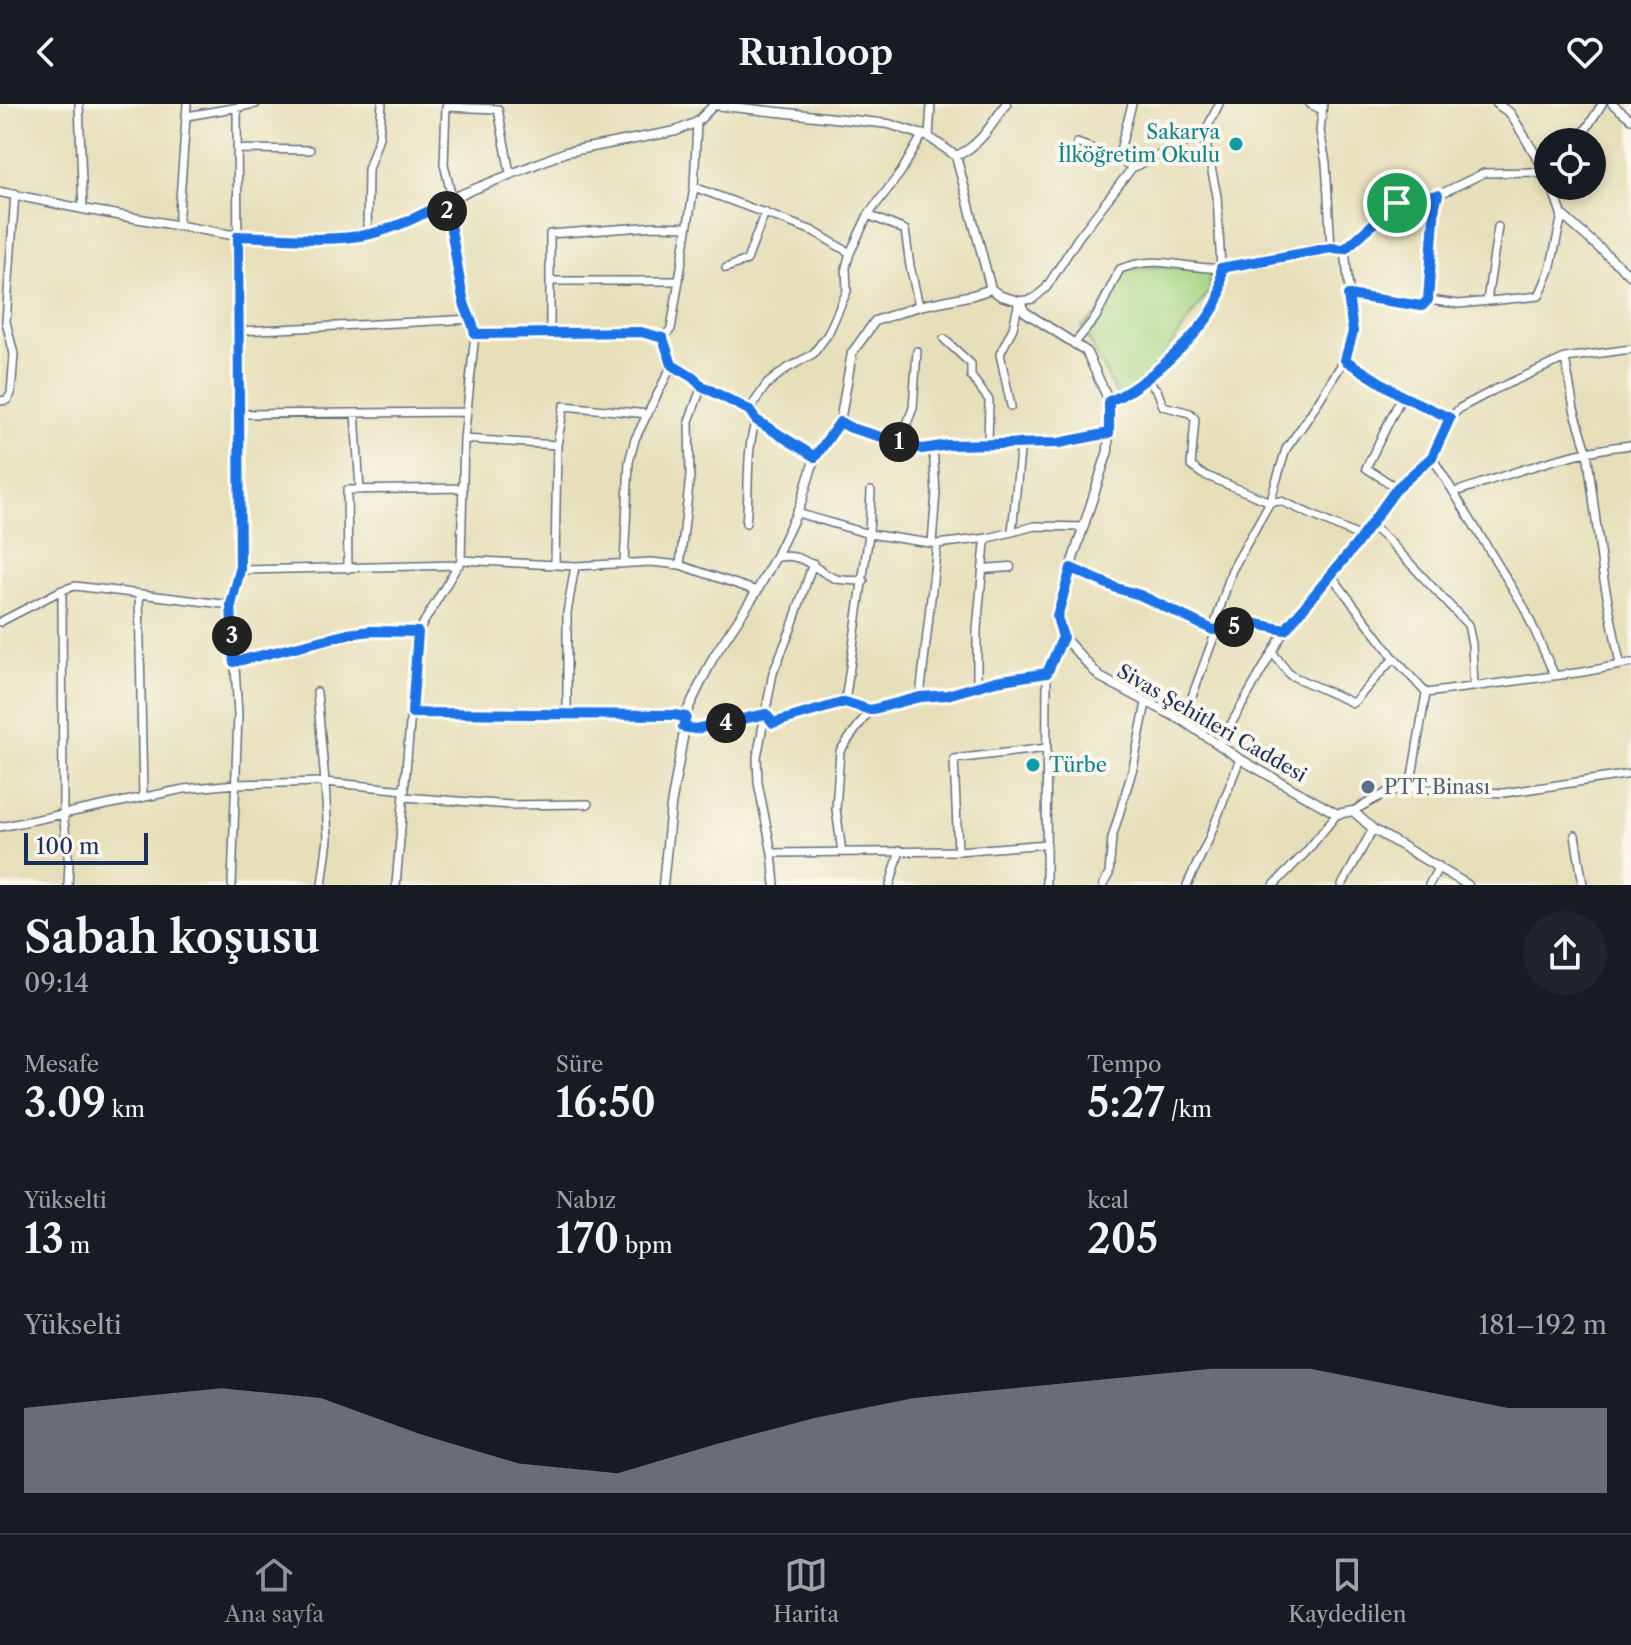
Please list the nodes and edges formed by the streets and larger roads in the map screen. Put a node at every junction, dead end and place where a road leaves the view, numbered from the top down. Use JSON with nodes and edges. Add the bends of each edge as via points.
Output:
{"nodes":[{"id":1,"x":79,"y":104,"type":"edge"},
{"id":2,"x":187,"y":104,"type":"edge"},
{"id":3,"x":256,"y":104,"type":"edge"},
{"id":4,"x":382,"y":104,"type":"edge"},
{"id":5,"x":714,"y":104,"type":"edge"},
{"id":6,"x":799,"y":104,"type":"edge"},
{"id":7,"x":931,"y":104,"type":"edge"},
{"id":8,"x":1006,"y":104,"type":"edge"},
{"id":9,"x":1132,"y":104,"type":"edge"},
{"id":10,"x":1219,"y":104,"type":"edge"},
{"id":11,"x":1310,"y":104,"type":"edge"},
{"id":12,"x":1497,"y":104,"type":"edge"},
{"id":13,"x":1612,"y":104,"type":"edge"},
{"id":14,"x":446,"y":106,"type":"edge"},
{"id":15,"x":1600,"y":106,"type":"edge"},
{"id":16,"x":1323,"y":107,"type":"edge"},
{"id":17,"x":237,"y":108,"type":"junction"},
{"id":18,"x":798,"y":115,"type":"junction"},
{"id":19,"x":187,"y":116,"type":"junction"},
{"id":20,"x":1631,"y":119,"type":"edge"},
{"id":21,"x":697,"y":122,"type":"junction"},
{"id":22,"x":1587,"y":128,"type":"edge"},
{"id":23,"x":1204,"y":134,"type":"junction"},
{"id":24,"x":926,"y":136,"type":"junction"},
{"id":25,"x":1077,"y":143,"type":"dead end"},
{"id":26,"x":237,"y":149,"type":"junction"},
{"id":27,"x":310,"y":150,"type":"dead end"},
{"id":28,"x":1534,"y":153,"type":"edge"},
{"id":29,"x":956,"y":156,"type":"junction"},
{"id":30,"x":1118,"y":158,"type":"junction"},
{"id":31,"x":1132,"y":168,"type":"junction"},
{"id":32,"x":1534,"y":172,"type":"edge"},
{"id":33,"x":510,"y":173,"type":"junction"},
{"id":34,"x":694,"y":187,"type":"junction"},
{"id":35,"x":0,"y":192,"type":"edge"},
{"id":36,"x":15,"y":193,"type":"junction"},
{"id":37,"x":1438,"y":195,"type":"junction"},
{"id":38,"x":1557,"y":200,"type":"edge"},
{"id":39,"x":449,"y":201,"type":"junction"},
{"id":40,"x":83,"y":209,"type":"junction"},
{"id":41,"x":765,"y":212,"type":"junction"},
{"id":42,"x":868,"y":215,"type":"junction"},
{"id":43,"x":1562,"y":215,"type":"junction"},
{"id":44,"x":178,"y":226,"type":"junction"},
{"id":45,"x":687,"y":227,"type":"junction"},
{"id":46,"x":1498,"y":227,"type":"dead end"},
{"id":47,"x":367,"y":234,"type":"junction"},
{"id":48,"x":238,"y":236,"type":"junction"},
{"id":49,"x":1331,"y":248,"type":"junction"},
{"id":50,"x":1345,"y":249,"type":"junction"},
{"id":51,"x":850,"y":253,"type":"junction"},
{"id":52,"x":726,"y":268,"type":"dead end"},
{"id":53,"x":1221,"y":268,"type":"junction"},
{"id":54,"x":1631,"y":276,"type":"edge"},
{"id":55,"x":551,"y":281,"type":"junction"},
{"id":56,"x":679,"y":281,"type":"junction"},
{"id":57,"x":991,"y":289,"type":"junction"},
{"id":58,"x":1348,"y":295,"type":"junction"},
{"id":59,"x":1428,"y":300,"type":"junction"},
{"id":60,"x":1019,"y":301,"type":"junction"},
{"id":61,"x":1487,"y":301,"type":"junction"},
{"id":62,"x":919,"y":306,"type":"junction"},
{"id":63,"x":473,"y":319,"type":"junction"},
{"id":64,"x":3,"y":322,"type":"edge"},
{"id":65,"x":239,"y":331,"type":"junction"},
{"id":66,"x":475,"y":334,"type":"junction"},
{"id":67,"x":550,"y":334,"type":"junction"},
{"id":68,"x":663,"y":338,"type":"junction"},
{"id":69,"x":944,"y":339,"type":"dead end"},
{"id":70,"x":1074,"y":344,"type":"junction"},
{"id":71,"x":1631,"y":349,"type":"edge"},
{"id":72,"x":917,"y":351,"type":"dead end"},
{"id":73,"x":1565,"y":358,"type":"junction"},
{"id":74,"x":1345,"y":360,"type":"junction"},
{"id":75,"x":672,"y":365,"type":"junction"},
{"id":76,"x":1144,"y":378,"type":"junction"},
{"id":77,"x":702,"y":386,"type":"junction"},
{"id":78,"x":1402,"y":396,"type":"junction"},
{"id":79,"x":0,"y":401,"type":"edge"},
{"id":80,"x":1109,"y":401,"type":"junction"},
{"id":81,"x":1011,"y":406,"type":"dead end"},
{"id":82,"x":749,"y":410,"type":"junction"},
{"id":83,"x":467,"y":412,"type":"junction"},
{"id":84,"x":355,"y":413,"type":"junction"},
{"id":85,"x":240,"y":414,"type":"junction"},
{"id":86,"x":648,"y":414,"type":"junction"},
{"id":87,"x":1450,"y":418,"type":"junction"},
{"id":88,"x":756,"y":420,"type":"junction"},
{"id":89,"x":840,"y":422,"type":"junction"},
{"id":90,"x":1109,"y":433,"type":"junction"},
{"id":91,"x":464,"y":439,"type":"junction"},
{"id":92,"x":900,"y":442,"type":"junction"},
{"id":93,"x":1021,"y":442,"type":"junction"},
{"id":94,"x":557,"y":445,"type":"junction"},
{"id":95,"x":988,"y":445,"type":"junction"},
{"id":96,"x":1631,"y":445,"type":"edge"},
{"id":97,"x":933,"y":447,"type":"junction"},
{"id":98,"x":1587,"y":451,"type":"junction"},
{"id":99,"x":815,"y":457,"type":"junction"},
{"id":100,"x":1432,"y":457,"type":"junction"},
{"id":101,"x":463,"y":488,"type":"junction"},
{"id":102,"x":1397,"y":488,"type":"junction"},
{"id":103,"x":360,"y":490,"type":"junction"},
{"id":104,"x":871,"y":491,"type":"dead end"},
{"id":105,"x":1455,"y":492,"type":"junction"},
{"id":106,"x":1270,"y":502,"type":"junction"},
{"id":107,"x":797,"y":513,"type":"junction"},
{"id":108,"x":746,"y":523,"type":"dead end"},
{"id":109,"x":1369,"y":524,"type":"junction"},
{"id":110,"x":1084,"y":527,"type":"junction"},
{"id":111,"x":1012,"y":532,"type":"junction"},
{"id":112,"x":869,"y":534,"type":"junction"},
{"id":113,"x":1361,"y":537,"type":"junction"},
{"id":114,"x":988,"y":538,"type":"junction"},
{"id":115,"x":935,"y":544,"type":"junction"},
{"id":116,"x":775,"y":558,"type":"junction"},
{"id":117,"x":460,"y":563,"type":"junction"},
{"id":118,"x":813,"y":563,"type":"junction"},
{"id":119,"x":624,"y":564,"type":"junction"},
{"id":120,"x":555,"y":565,"type":"junction"},
{"id":121,"x":680,"y":565,"type":"junction"},
{"id":122,"x":575,"y":566,"type":"junction"},
{"id":123,"x":1010,"y":567,"type":"dead end"},
{"id":124,"x":1071,"y":568,"type":"junction"},
{"id":125,"x":348,"y":569,"type":"junction"},
{"id":126,"x":983,"y":569,"type":"junction"},
{"id":127,"x":240,"y":570,"type":"junction"},
{"id":128,"x":1331,"y":575,"type":"junction"},
{"id":129,"x":864,"y":581,"type":"junction"},
{"id":130,"x":62,"y":590,"type":"junction"},
{"id":131,"x":757,"y":591,"type":"junction"},
{"id":132,"x":139,"y":594,"type":"junction"},
{"id":133,"x":231,"y":605,"type":"junction"},
{"id":134,"x":0,"y":622,"type":"edge"},
{"id":135,"x":1213,"y":630,"type":"junction"},
{"id":136,"x":1285,"y":630,"type":"junction"},
{"id":137,"x":418,"y":632,"type":"junction"},
{"id":138,"x":1063,"y":637,"type":"junction"},
{"id":139,"x":1273,"y":653,"type":"junction"},
{"id":140,"x":1394,"y":658,"type":"junction"},
{"id":141,"x":234,"y":662,"type":"junction"},
{"id":142,"x":1631,"y":663,"type":"edge"},
{"id":143,"x":1620,"y":664,"type":"junction"},
{"id":144,"x":1047,"y":673,"type":"junction"},
{"id":145,"x":1554,"y":674,"type":"junction"},
{"id":146,"x":977,"y":685,"type":"junction"},
{"id":147,"x":1474,"y":687,"type":"junction"},
{"id":148,"x":317,"y":692,"type":"dead end"},
{"id":149,"x":1426,"y":693,"type":"junction"},
{"id":150,"x":920,"y":697,"type":"junction"},
{"id":151,"x":845,"y":702,"type":"junction"},
{"id":152,"x":1146,"y":703,"type":"junction"},
{"id":153,"x":870,"y":710,"type":"junction"},
{"id":154,"x":412,"y":713,"type":"junction"},
{"id":155,"x":567,"y":713,"type":"junction"},
{"id":156,"x":766,"y":714,"type":"junction"},
{"id":157,"x":686,"y":717,"type":"junction"},
{"id":158,"x":1183,"y":721,"type":"junction"},
{"id":159,"x":683,"y":727,"type":"junction"},
{"id":160,"x":1219,"y":745,"type":"junction"},
{"id":161,"x":1047,"y":748,"type":"junction"},
{"id":162,"x":1240,"y":759,"type":"junction"},
{"id":163,"x":1631,"y":774,"type":"edge"},
{"id":164,"x":325,"y":782,"type":"junction"},
{"id":165,"x":236,"y":784,"type":"junction"},
{"id":166,"x":1410,"y":788,"type":"junction"},
{"id":167,"x":405,"y":794,"type":"junction"},
{"id":168,"x":143,"y":797,"type":"junction"},
{"id":169,"x":588,"y":804,"type":"dead end"},
{"id":170,"x":1353,"y":811,"type":"junction"},
{"id":171,"x":63,"y":813,"type":"junction"},
{"id":172,"x":1337,"y":814,"type":"junction"},
{"id":173,"x":0,"y":827,"type":"edge"},
{"id":174,"x":1373,"y":829,"type":"junction"},
{"id":175,"x":1575,"y":835,"type":"dead end"},
{"id":176,"x":1047,"y":844,"type":"junction"},
{"id":177,"x":900,"y":850,"type":"junction"},
{"id":178,"x":958,"y":851,"type":"junction"},
{"id":179,"x":842,"y":852,"type":"junction"},
{"id":180,"x":772,"y":853,"type":"junction"},
{"id":181,"x":1439,"y":866,"type":"junction"},
{"id":182,"x":68,"y":885,"type":"edge"},
{"id":183,"x":232,"y":885,"type":"edge"},
{"id":184,"x":322,"y":885,"type":"edge"},
{"id":185,"x":396,"y":885,"type":"edge"},
{"id":186,"x":663,"y":885,"type":"edge"},
{"id":187,"x":775,"y":885,"type":"edge"},
{"id":188,"x":890,"y":885,"type":"edge"},
{"id":189,"x":1046,"y":885,"type":"edge"},
{"id":190,"x":1103,"y":885,"type":"edge"},
{"id":191,"x":1187,"y":885,"type":"edge"},
{"id":192,"x":1274,"y":885,"type":"edge"},
{"id":193,"x":1342,"y":885,"type":"edge"},
{"id":194,"x":1429,"y":885,"type":"edge"},
{"id":195,"x":1468,"y":885,"type":"edge"},
{"id":196,"x":1583,"y":885,"type":"edge"}],
"edges":[{"from":1,"to":40,"type":"street"},
{"from":2,"to":19,"type":"street"},
{"from":3,"to":17,"type":"street"},
{"from":4,"to":47,"type":"street","via":[[379,137],[368,169]]},
{"from":5,"to":18,"type":"street"},
{"from":5,"to":21,"type":"street"},
{"from":6,"to":18,"type":"street"},
{"from":7,"to":24,"type":"street"},
{"from":8,"to":29,"type":"street","via":[[982,138]]},
{"from":9,"to":30,"type":"street"},
{"from":10,"to":23,"type":"street"},
{"from":11,"to":16,"type":"street"},
{"from":12,"to":28,"type":"street","via":[[1510,113]]},
{"from":13,"to":20,"type":"street"},
{"from":14,"to":33,"type":"street","via":[[498,109]]},
{"from":14,"to":39,"type":"street"},
{"from":15,"to":22,"type":"street"},
{"from":16,"to":49,"type":"street","via":[[1320,131]]},
{"from":17,"to":19,"type":"street"},
{"from":17,"to":26,"type":"street"},
{"from":18,"to":24,"type":"street","via":[[889,124]]},
{"from":19,"to":44,"type":"street"},
{"from":21,"to":33,"type":"street","via":[[676,131],[566,152]]},
{"from":21,"to":34,"type":"street"},
{"from":23,"to":31,"type":"street"},
{"from":23,"to":53,"type":"street","via":[[1217,196]]},
{"from":24,"to":29,"type":"street"},
{"from":24,"to":42,"type":"street"},
{"from":25,"to":30,"type":"street"},
{"from":26,"to":27,"type":"street"},
{"from":26,"to":48,"type":"street"},
{"from":29,"to":57,"type":"street"},
{"from":30,"to":31,"type":"street"},
{"from":31,"to":60,"type":"street","via":[[1046,288],[1033,299]]},
{"from":32,"to":37,"type":"street","via":[[1484,173]]},
{"from":33,"to":39,"type":"street"},
{"from":34,"to":41,"type":"street"},
{"from":34,"to":45,"type":"street"},
{"from":35,"to":36,"type":"street"},
{"from":36,"to":40,"type":"street"},
{"from":36,"to":64,"type":"street"},
{"from":37,"to":50,"type":"street","via":[[1397,203]]},
{"from":37,"to":59,"type":"street"},
{"from":38,"to":43,"type":"street"},
{"from":39,"to":47,"type":"street","via":[[401,225]]},
{"from":39,"to":63,"type":"street","via":[[463,303]]},
{"from":40,"to":44,"type":"street"},
{"from":41,"to":51,"type":"street"},
{"from":41,"to":52,"type":"street","via":[[747,260]]},
{"from":42,"to":51,"type":"street"},
{"from":42,"to":62,"type":"street","via":[[905,230]]},
{"from":43,"to":54,"type":"street"},
{"from":43,"to":61,"type":"street","via":[[1539,296]]},
{"from":44,"to":48,"type":"street"},
{"from":45,"to":55,"type":"street","via":[[550,234]]},
{"from":45,"to":56,"type":"street"},
{"from":46,"to":61,"type":"street"},
{"from":47,"to":48,"type":"street"},
{"from":48,"to":65,"type":"street"},
{"from":49,"to":50,"type":"street"},
{"from":49,"to":53,"type":"street"},
{"from":50,"to":58,"type":"street"},
{"from":51,"to":82,"type":"street","via":[[847,291],[828,334],[813,354],[767,384]]},
{"from":53,"to":70,"type":"street","via":[[1170,261],[1120,269],[1096,317]]},
{"from":53,"to":76,"type":"street","via":[[1219,298],[1188,343]]},
{"from":55,"to":56,"type":"street"},
{"from":55,"to":67,"type":"street"},
{"from":56,"to":68,"type":"street","via":[[671,329]]},
{"from":57,"to":60,"type":"street"},
{"from":57,"to":62,"type":"street"},
{"from":58,"to":59,"type":"street","via":[[1422,306]]},
{"from":58,"to":74,"type":"street","via":[[1353,332]]},
{"from":59,"to":61,"type":"street"},
{"from":60,"to":70,"type":"street","via":[[1025,312]]},
{"from":60,"to":81,"type":"street","via":[[1000,354]]},
{"from":62,"to":89,"type":"street","via":[[875,321],[860,339],[852,353]]},
{"from":63,"to":65,"type":"street"},
{"from":63,"to":66,"type":"street"},
{"from":64,"to":79,"type":"street","via":[[14,354],[11,394]]},
{"from":65,"to":85,"type":"street"},
{"from":66,"to":67,"type":"street"},
{"from":66,"to":83,"type":"street"},
{"from":67,"to":68,"type":"street","via":[[641,332]]},
{"from":68,"to":75,"type":"street"},
{"from":69,"to":95,"type":"street","via":[[971,364],[971,376],[989,400]]},
{"from":70,"to":80,"type":"street","via":[[1086,351]]},
{"from":71,"to":73,"type":"street"},
{"from":72,"to":92,"type":"street","via":[[913,408]]},
{"from":73,"to":87,"type":"street","via":[[1494,390]]},
{"from":73,"to":98,"type":"street"},
{"from":74,"to":78,"type":"street"},
{"from":74,"to":106,"type":"street","via":[[1286,449]]},
{"from":75,"to":77,"type":"street"},
{"from":75,"to":86,"type":"street"},
{"from":76,"to":80,"type":"street","via":[[1125,396]]},
{"from":76,"to":106,"type":"street","via":[[1157,390],[1163,406],[1195,419],[1191,466]]},
{"from":77,"to":82,"type":"street"},
{"from":77,"to":121,"type":"street","via":[[689,421],[690,476]]},
{"from":78,"to":87,"type":"street"},
{"from":78,"to":102,"type":"street","via":[[1366,468]]},
{"from":80,"to":90,"type":"street"},
{"from":82,"to":88,"type":"street"},
{"from":83,"to":84,"type":"street"},
{"from":83,"to":91,"type":"street"},
{"from":84,"to":85,"type":"street"},
{"from":84,"to":103,"type":"street"},
{"from":85,"to":127,"type":"street"},
{"from":86,"to":94,"type":"street","via":[[564,406]]},
{"from":86,"to":119,"type":"street","via":[[629,462]]},
{"from":87,"to":100,"type":"street"},
{"from":88,"to":99,"type":"street"},
{"from":88,"to":108,"type":"street","via":[[749,440]]},
{"from":89,"to":92,"type":"street"},
{"from":89,"to":99,"type":"street"},
{"from":90,"to":93,"type":"street","via":[[1059,443]]},
{"from":90,"to":110,"type":"street"},
{"from":91,"to":94,"type":"street"},
{"from":91,"to":101,"type":"street"},
{"from":92,"to":97,"type":"street"},
{"from":93,"to":95,"type":"street"},
{"from":93,"to":111,"type":"street"},
{"from":94,"to":120,"type":"street"},
{"from":95,"to":97,"type":"street"},
{"from":96,"to":98,"type":"street"},
{"from":97,"to":115,"type":"street"},
{"from":98,"to":105,"type":"street"},
{"from":98,"to":143,"type":"street"},
{"from":99,"to":107,"type":"street"},
{"from":100,"to":102,"type":"street"},
{"from":100,"to":105,"type":"street"},
{"from":101,"to":103,"type":"street"},
{"from":101,"to":117,"type":"street"},
{"from":102,"to":109,"type":"street"},
{"from":103,"to":125,"type":"street","via":[[347,490]]},
{"from":104,"to":112,"type":"street"},
{"from":105,"to":145,"type":"street","via":[[1524,607]]},
{"from":106,"to":113,"type":"street","via":[[1281,501]]},
{"from":106,"to":135,"type":"street","via":[[1232,570]]},
{"from":107,"to":112,"type":"street"},
{"from":107,"to":116,"type":"street"},
{"from":109,"to":113,"type":"street"},
{"from":109,"to":147,"type":"street","via":[[1468,625]]},
{"from":110,"to":111,"type":"street","via":[[1035,526]]},
{"from":110,"to":124,"type":"street"},
{"from":111,"to":114,"type":"street"},
{"from":112,"to":115,"type":"street"},
{"from":112,"to":129,"type":"street"},
{"from":113,"to":128,"type":"street"},
{"from":114,"to":115,"type":"street"},
{"from":114,"to":126,"type":"street"},
{"from":115,"to":150,"type":"street"},
{"from":116,"to":118,"type":"street"},
{"from":116,"to":131,"type":"street"},
{"from":117,"to":120,"type":"street"},
{"from":117,"to":125,"type":"street"},
{"from":117,"to":137,"type":"street"},
{"from":118,"to":129,"type":"street","via":[[836,579]]},
{"from":118,"to":156,"type":"street","via":[[773,673]]},
{"from":119,"to":121,"type":"street"},
{"from":119,"to":122,"type":"street"},
{"from":120,"to":122,"type":"street"},
{"from":121,"to":131,"type":"street"},
{"from":122,"to":155,"type":"street","via":[[567,613]]},
{"from":123,"to":126,"type":"street"},
{"from":124,"to":135,"type":"street"},
{"from":124,"to":138,"type":"street","via":[[1057,617]]},
{"from":125,"to":127,"type":"street"},
{"from":126,"to":146,"type":"street"},
{"from":127,"to":133,"type":"street"},
{"from":128,"to":136,"type":"street"},
{"from":128,"to":140,"type":"street"},
{"from":129,"to":151,"type":"street"},
{"from":130,"to":132,"type":"street","via":[[75,586]]},
{"from":130,"to":134,"type":"street"},
{"from":130,"to":171,"type":"street"},
{"from":131,"to":157,"type":"street","via":[[714,656]]},
{"from":132,"to":133,"type":"street"},
{"from":132,"to":168,"type":"street"},
{"from":133,"to":141,"type":"street"},
{"from":135,"to":136,"type":"street","via":[[1257,624]]},
{"from":135,"to":158,"type":"street"},
{"from":136,"to":139,"type":"street"},
{"from":137,"to":141,"type":"street","via":[[348,634]]},
{"from":137,"to":154,"type":"street"},
{"from":138,"to":144,"type":"street"},
{"from":138,"to":152,"type":"street","name":"Sivas Şehitleri Caddesi","via":[[1100,677]]},
{"from":139,"to":140,"type":"street","via":[[1290,675],[1353,703]]},
{"from":139,"to":160,"type":"street"},
{"from":140,"to":149,"type":"street"},
{"from":141,"to":165,"type":"street"},
{"from":142,"to":143,"type":"street"},
{"from":143,"to":145,"type":"street"},
{"from":144,"to":146,"type":"street"},
{"from":144,"to":161,"type":"street"},
{"from":145,"to":147,"type":"street"},
{"from":146,"to":150,"type":"street"},
{"from":147,"to":149,"type":"street"},
{"from":148,"to":164,"type":"street"},
{"from":149,"to":166,"type":"street"},
{"from":150,"to":153,"type":"street"},
{"from":151,"to":153,"type":"street"},
{"from":151,"to":156,"type":"street","via":[[773,723]]},
{"from":152,"to":158,"type":"street","name":"Sivas Şehitleri Caddesi"},
{"from":152,"to":190,"type":"street"},
{"from":153,"to":179,"type":"street","via":[[840,751],[836,809]]},
{"from":154,"to":155,"type":"street"},
{"from":154,"to":167,"type":"street"},
{"from":155,"to":157,"type":"street"},
{"from":156,"to":159,"type":"street"},
{"from":156,"to":180,"type":"street","via":[[757,770]]},
{"from":157,"to":159,"type":"street"},
{"from":158,"to":160,"type":"street","name":"Sivas Şehitleri Caddesi"},
{"from":159,"to":186,"type":"street"},
{"from":160,"to":162,"type":"street","name":"Sivas Şehitleri Caddesi"},
{"from":161,"to":176,"type":"street"},
{"from":161,"to":178,"type":"street","via":[[954,759]]},
{"from":162,"to":172,"type":"street","name":"Sivas Şehitleri Caddesi"},
{"from":162,"to":191,"type":"street"},
{"from":163,"to":166,"type":"street","via":[[1504,793]]},
{"from":164,"to":165,"type":"street"},
{"from":164,"to":167,"type":"street"},
{"from":164,"to":184,"type":"street","via":[[328,839]]},
{"from":165,"to":168,"type":"street"},
{"from":165,"to":183,"type":"street"},
{"from":166,"to":170,"type":"street","via":[[1388,792]]},
{"from":167,"to":169,"type":"street","via":[[511,805]]},
{"from":167,"to":185,"type":"street"},
{"from":168,"to":171,"type":"street"},
{"from":170,"to":172,"type":"street"},
{"from":170,"to":174,"type":"street"},
{"from":171,"to":173,"type":"street"},
{"from":171,"to":182,"type":"street"},
{"from":172,"to":192,"type":"street"},
{"from":174,"to":181,"type":"street"},
{"from":174,"to":193,"type":"street"},
{"from":175,"to":196,"type":"street"},
{"from":176,"to":178,"type":"street"},
{"from":176,"to":189,"type":"street"},
{"from":177,"to":178,"type":"street"},
{"from":177,"to":179,"type":"street"},
{"from":177,"to":188,"type":"street"},
{"from":179,"to":180,"type":"street"},
{"from":180,"to":187,"type":"street"},
{"from":181,"to":194,"type":"street"},
{"from":181,"to":195,"type":"street"}]}
